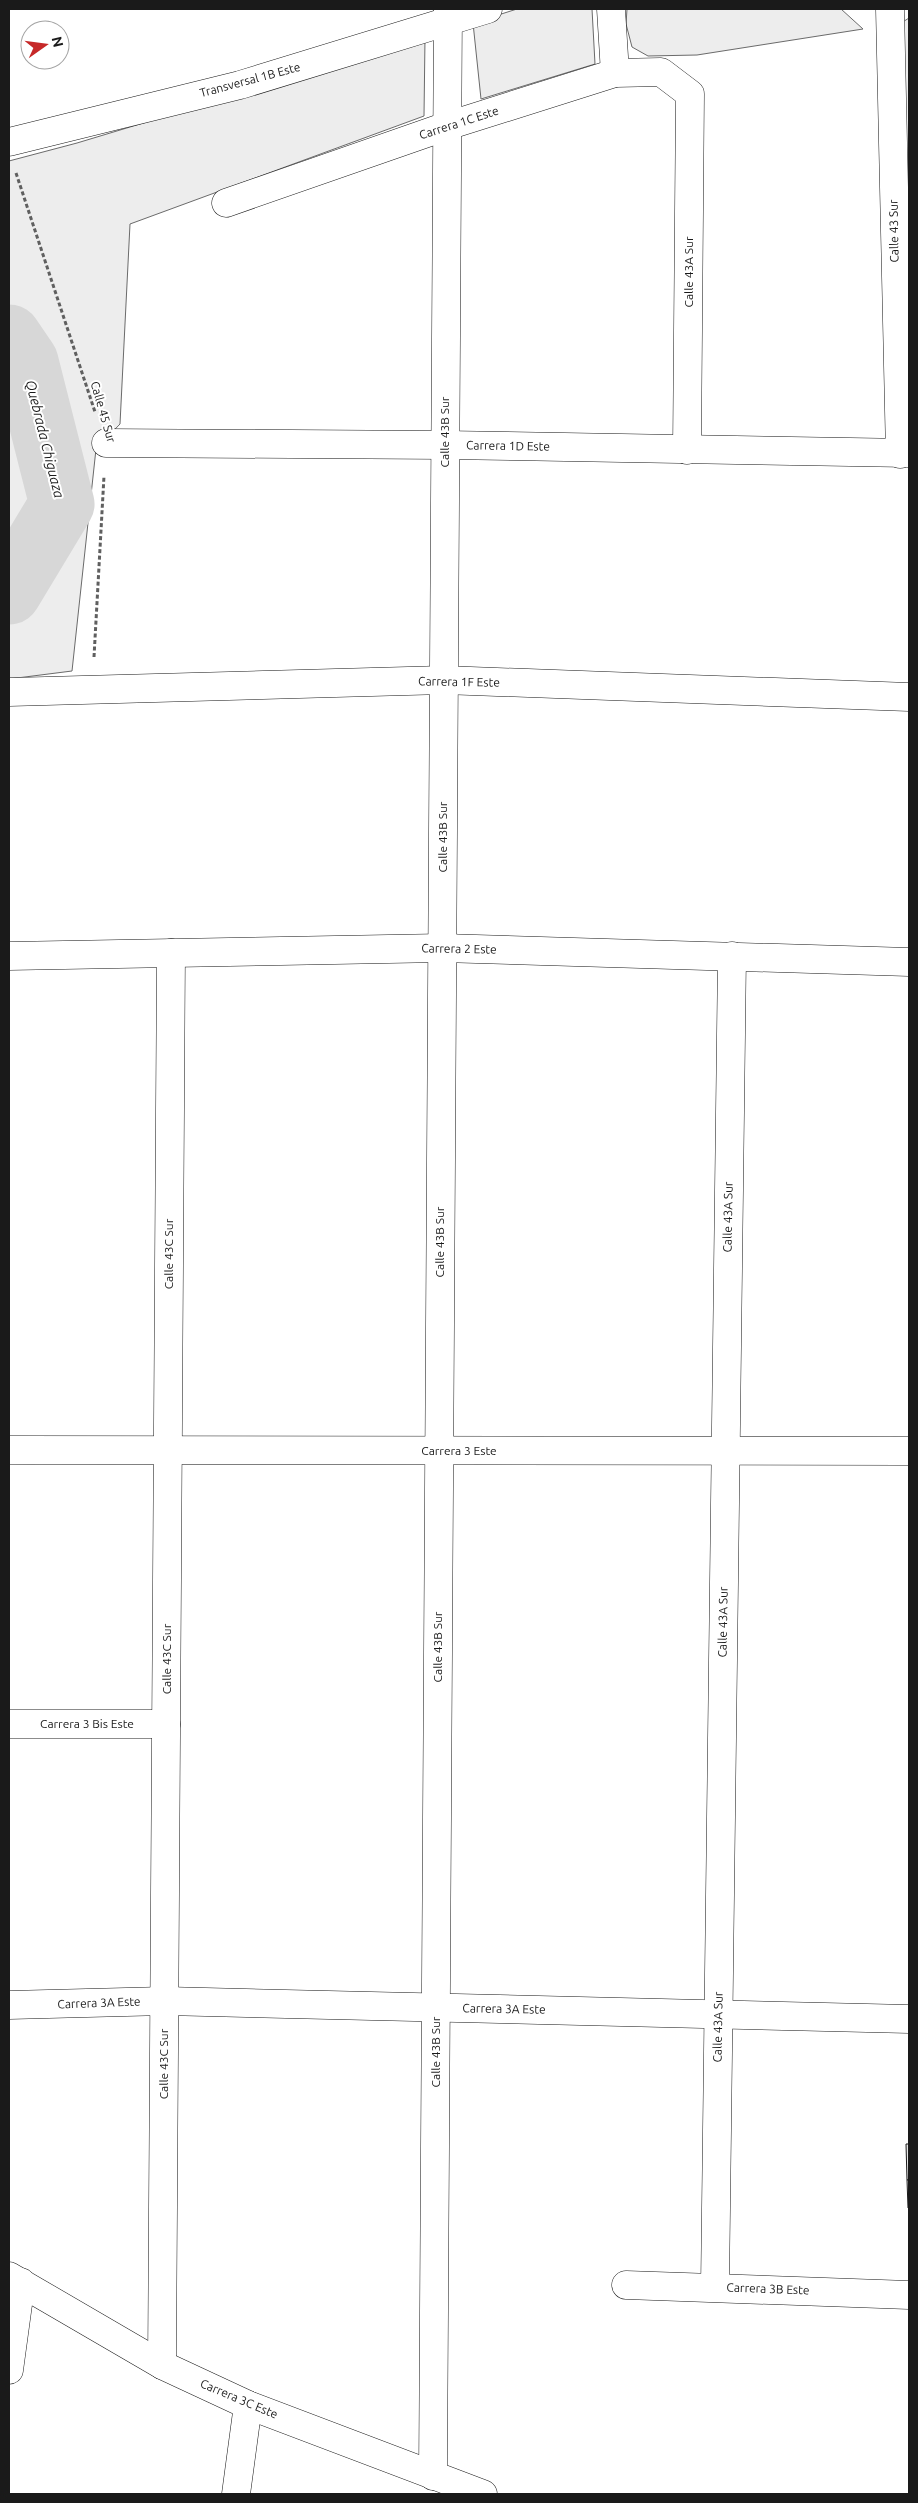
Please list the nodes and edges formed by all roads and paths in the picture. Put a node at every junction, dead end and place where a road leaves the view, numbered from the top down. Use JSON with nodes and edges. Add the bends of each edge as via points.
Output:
{"nodes":[{"id":1,"x":488,"y":9,"type":"edge"},
{"id":2,"x":612,"y":9,"type":"edge"},
{"id":3,"x":890,"y":9,"type":"edge"},
{"id":4,"x":448,"y":16,"type":"edge"},
{"id":5,"x":615,"y":73,"type":"junction"},
{"id":6,"x":690,"y":94,"type":"joint"},
{"id":7,"x":447,"y":126,"type":"junction"},
{"id":8,"x":9,"y":142,"type":"edge"},
{"id":9,"x":15,"y":169,"type":"dead end"},
{"id":10,"x":226,"y":203,"type":"dead end"},
{"id":11,"x":106,"y":443,"type":"junction"},
{"id":12,"x":445,"y":445,"type":"junction"},
{"id":13,"x":687,"y":450,"type":"junction"},
{"id":14,"x":905,"y":453,"type":"edge"},
{"id":15,"x":444,"y":680,"type":"junction"},
{"id":16,"x":92,"y":690,"type":"junction"},
{"id":17,"x":9,"y":692,"type":"edge"},
{"id":18,"x":909,"y":696,"type":"edge"},
{"id":19,"x":442,"y":948,"type":"junction"},
{"id":20,"x":171,"y":953,"type":"junction"},
{"id":21,"x":9,"y":956,"type":"edge"},
{"id":22,"x":732,"y":956,"type":"junction"},
{"id":23,"x":909,"y":962,"type":"edge"},
{"id":24,"x":9,"y":1450,"type":"edge"},
{"id":25,"x":168,"y":1450,"type":"junction"},
{"id":26,"x":439,"y":1451,"type":"junction"},
{"id":27,"x":726,"y":1451,"type":"junction"},
{"id":28,"x":909,"y":1451,"type":"edge"},
{"id":29,"x":9,"y":1724,"type":"edge"},
{"id":30,"x":166,"y":1724,"type":"junction"},
{"id":31,"x":164,"y":2001,"type":"junction"},
{"id":32,"x":9,"y":2006,"type":"edge"},
{"id":33,"x":436,"y":2008,"type":"junction"},
{"id":34,"x":718,"y":2014,"type":"junction"},
{"id":35,"x":909,"y":2019,"type":"edge"},
{"id":36,"x":15,"y":2279,"type":"edge"},
{"id":37,"x":626,"y":2284,"type":"dead end"},
{"id":38,"x":715,"y":2287,"type":"junction"},
{"id":39,"x":909,"y":2294,"type":"edge"},
{"id":40,"x":162,"y":2365,"type":"junction"},
{"id":41,"x":9,"y":2370,"type":"edge"},
{"id":42,"x":248,"y":2405,"type":"junction"},
{"id":43,"x":433,"y":2476,"type":"junction"},
{"id":44,"x":236,"y":2494,"type":"edge"},
{"id":45,"x":483,"y":2494,"type":"edge"}],
"edges":[{"from":1,"to":4,"type":"street","name":"Transversal 1B Este"},
{"from":2,"to":5,"type":"street"},
{"from":3,"to":14,"type":"street","name":"Calle 43 Sur"},
{"from":4,"to":7,"type":"street","name":"Calle 43B Sur"},
{"from":4,"to":8,"type":"street","name":"Transversal 1B Este","via":[[240,85]]},
{"from":5,"to":6,"type":"street","name":"Carrera 1C Este","via":[[662,72]]},
{"from":5,"to":7,"type":"street","name":"Carrera 1C Este"},
{"from":6,"to":13,"type":"street","name":"Calle 43A Sur"},
{"from":7,"to":10,"type":"street","name":"Carrera 1C Este"},
{"from":7,"to":12,"type":"street","name":"Calle 43B Sur"},
{"from":9,"to":11,"type":"path","name":"Calle 45 Sur"},
{"from":11,"to":12,"type":"street","name":"Carrera 1D Este"},
{"from":11,"to":16,"type":"path","name":"Calle 45 Sur"},
{"from":12,"to":13,"type":"street","name":"Carrera 1D Este"},
{"from":12,"to":15,"type":"street","name":"Calle 43B Sur"},
{"from":13,"to":14,"type":"street","name":"Carrera 1D Este"},
{"from":15,"to":16,"type":"street","name":"Carrera 1F Este"},
{"from":15,"to":18,"type":"street","name":"Carrera 1F Este"},
{"from":15,"to":19,"type":"street","name":"Calle 43B Sur"},
{"from":16,"to":17,"type":"street","name":"Carrera 1F Este"},
{"from":19,"to":20,"type":"street","name":"Carrera 2 Este"},
{"from":19,"to":22,"type":"street","name":"Carrera 2 Este"},
{"from":19,"to":26,"type":"street","name":"Calle 43B Sur"},
{"from":20,"to":21,"type":"street","name":"Carrera 2 Este"},
{"from":20,"to":25,"type":"street","name":"Calle 43C Sur"},
{"from":22,"to":23,"type":"street","name":"Carrera 2 Este"},
{"from":22,"to":27,"type":"street","name":"Calle 43A Sur"},
{"from":24,"to":25,"type":"street","name":"Carrera 3 Este"},
{"from":25,"to":26,"type":"street","name":"Carrera 3 Este"},
{"from":25,"to":30,"type":"street","name":"Calle 43C Sur"},
{"from":26,"to":27,"type":"street","name":"Carrera 3 Este"},
{"from":26,"to":33,"type":"street","name":"Calle 43B Sur"},
{"from":27,"to":28,"type":"street","name":"Carrera 3 Este"},
{"from":27,"to":34,"type":"street","name":"Calle 43A Sur"},
{"from":29,"to":30,"type":"street","name":"Carrera 3 Bis Este"},
{"from":30,"to":31,"type":"street","name":"Calle 43C Sur"},
{"from":31,"to":32,"type":"street","name":"Carrera 3A Este"},
{"from":31,"to":33,"type":"street","name":"Carrera 3A Este"},
{"from":31,"to":40,"type":"street","name":"Calle 43C Sur"},
{"from":33,"to":34,"type":"street","name":"Carrera 3A Este"},
{"from":33,"to":43,"type":"street","name":"Calle 43B Sur"},
{"from":34,"to":35,"type":"street","name":"Carrera 3A Este"},
{"from":34,"to":38,"type":"street","name":"Calle 43A Sur"},
{"from":36,"to":40,"type":"street","name":"Carrera 3C Este"},
{"from":36,"to":41,"type":"street"},
{"from":37,"to":38,"type":"street","name":"Carrera 3B Este"},
{"from":38,"to":39,"type":"street","name":"Carrera 3B Este"},
{"from":40,"to":42,"type":"street","name":"Carrera 3C Este"},
{"from":42,"to":43,"type":"street","name":"Carrera 3C Este"},
{"from":42,"to":44,"type":"street"},
{"from":43,"to":45,"type":"street","name":"Carrera 3C Este"}]}
